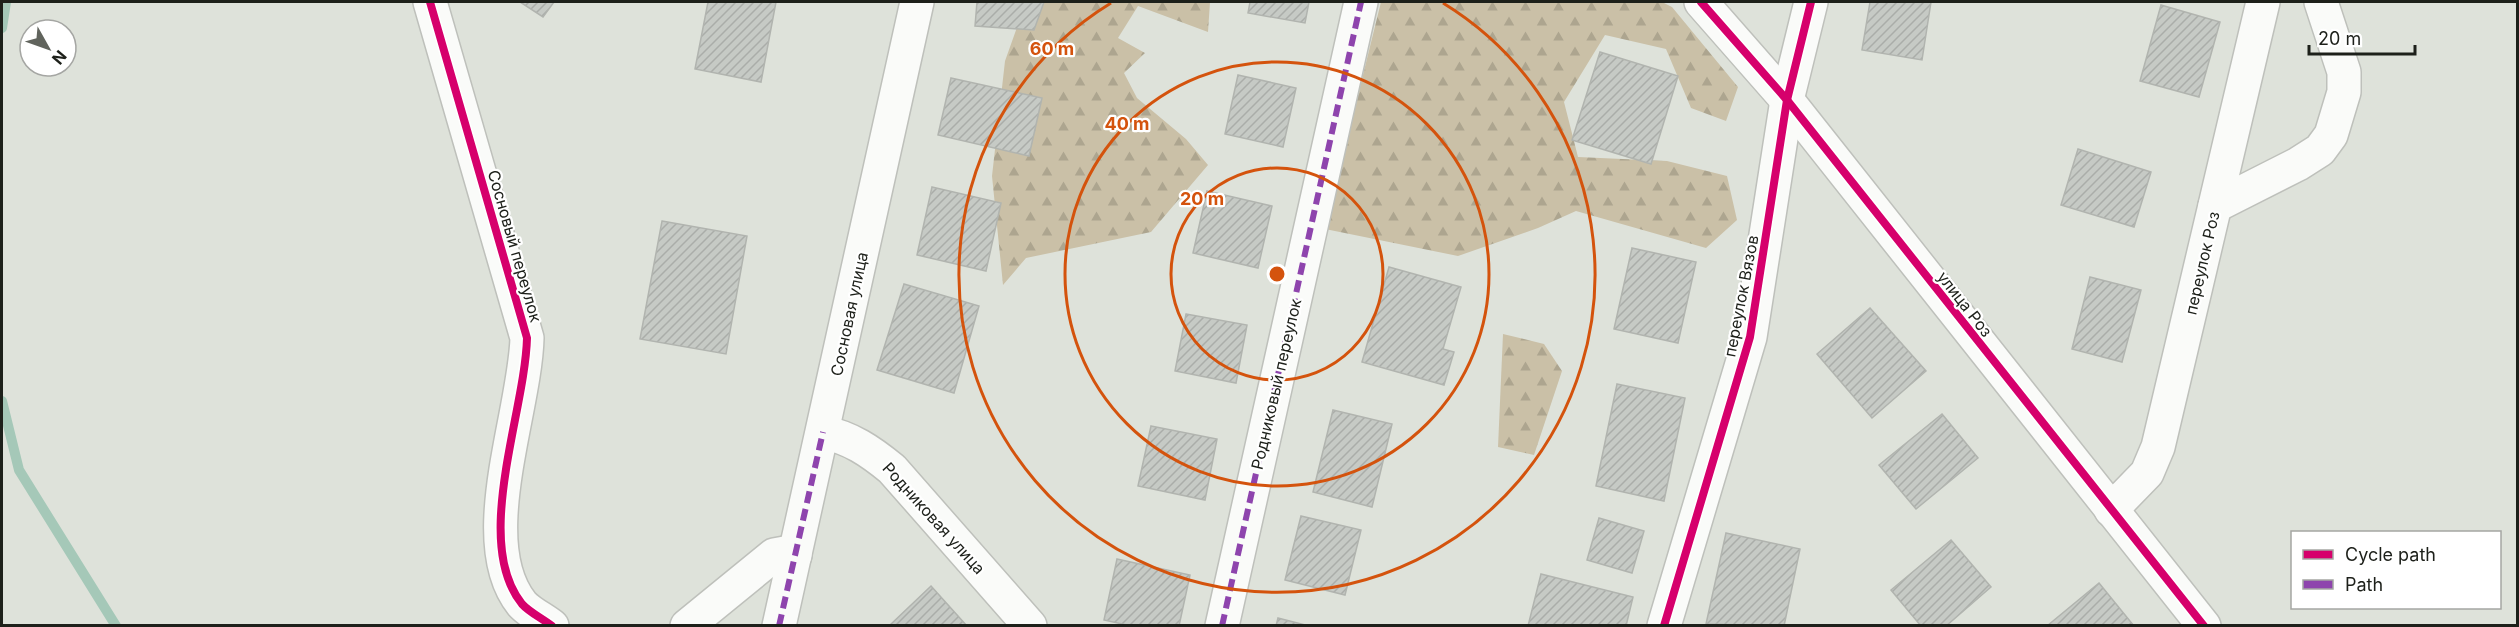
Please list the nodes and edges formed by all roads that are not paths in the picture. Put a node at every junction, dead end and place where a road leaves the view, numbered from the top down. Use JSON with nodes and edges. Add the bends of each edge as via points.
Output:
{"nodes":[{"id":1,"x":430,"y":2,"type":"edge"},
{"id":2,"x":917,"y":2,"type":"edge"},
{"id":3,"x":1361,"y":2,"type":"edge"},
{"id":4,"x":1701,"y":2,"type":"edge"},
{"id":5,"x":1810,"y":2,"type":"edge"},
{"id":6,"x":2264,"y":2,"type":"edge"},
{"id":7,"x":2321,"y":2,"type":"edge"},
{"id":8,"x":1787,"y":100,"type":"junction"},
{"id":9,"x":2215,"y":206,"type":"junction"},
{"id":10,"x":822,"y":432,"type":"junction"},
{"id":11,"x":2111,"y":510,"type":"junction"},
{"id":12,"x":795,"y":555,"type":"junction"},
{"id":13,"x":552,"y":626,"type":"edge"},
{"id":14,"x":687,"y":626,"type":"edge"},
{"id":15,"x":779,"y":626,"type":"edge"},
{"id":16,"x":1030,"y":626,"type":"edge"},
{"id":17,"x":1222,"y":626,"type":"edge"},
{"id":18,"x":1664,"y":626,"type":"edge"},
{"id":19,"x":2205,"y":626,"type":"edge"}],
"edges":[{"from":1,"to":13,"type":"street","name":"Сосновый переулок","via":[[527,338],[526,366],[500,515],[502,565],[523,604]]},
{"from":2,"to":10,"type":"street","name":"Сосновая улица"},
{"from":3,"to":17,"type":"street","name":"Родниковый переулок"},
{"from":4,"to":8,"type":"street","name":"улица Роз"},
{"from":5,"to":8,"type":"street","name":"переулок Вязов"},
{"from":6,"to":9,"type":"street","name":"переулок Роз"},
{"from":7,"to":9,"type":"street","via":[[2344,72],[2344,92],[2331,135],[2320,150],[2298,164]]},
{"from":8,"to":11,"type":"street","name":"улица Роз"},
{"from":8,"to":18,"type":"street","name":"переулок Вязов","via":[[1750,337]]},
{"from":9,"to":11,"type":"street","name":"переулок Роз","via":[[2158,447],[2147,473]]},
{"from":10,"to":12,"type":"street","name":"Сосновая улица"},
{"from":10,"to":16,"type":"street","name":"Родниковая улица","via":[[844,437],[868,450],[892,470]]},
{"from":11,"to":19,"type":"street","name":"улица Роз"},
{"from":12,"to":14,"type":"street","via":[[774,555]]},
{"from":12,"to":15,"type":"street","name":"Сосновая улица"}]}
